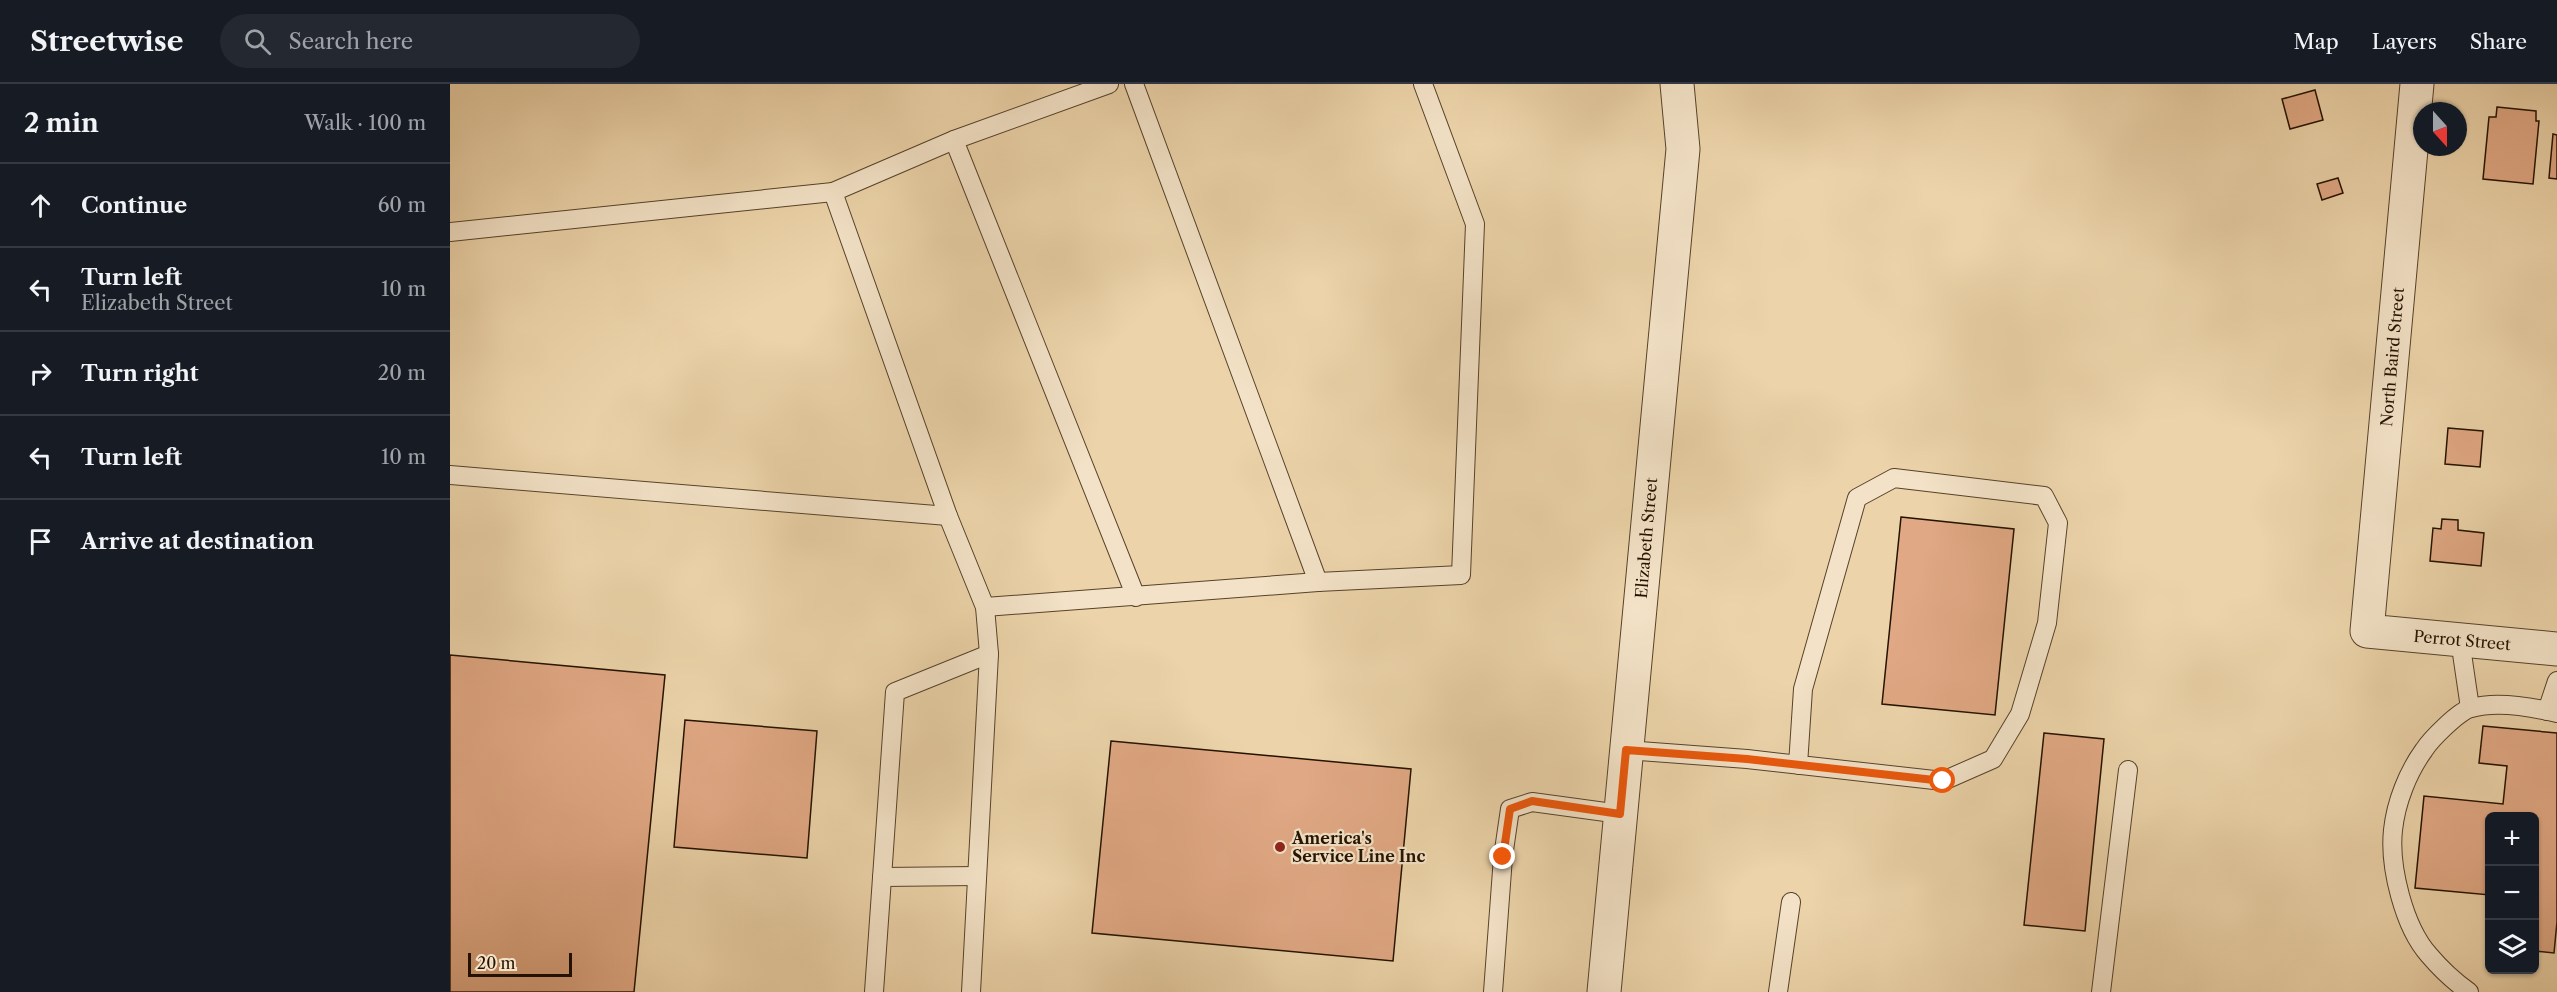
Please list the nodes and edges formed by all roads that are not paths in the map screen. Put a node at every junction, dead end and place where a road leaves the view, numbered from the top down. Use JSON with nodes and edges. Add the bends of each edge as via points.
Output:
{"nodes":[{"id":1,"x":1109,"y":84,"type":"edge"},
{"id":2,"x":1134,"y":84,"type":"edge"},
{"id":3,"x":1423,"y":84,"type":"edge"},
{"id":4,"x":1677,"y":84,"type":"edge"},
{"id":5,"x":2416,"y":84,"type":"edge"},
{"id":6,"x":954,"y":140,"type":"junction"},
{"id":7,"x":833,"y":192,"type":"junction"},
{"id":8,"x":450,"y":232,"type":"edge"},
{"id":9,"x":450,"y":475,"type":"edge"},
{"id":10,"x":948,"y":516,"type":"junction"},
{"id":11,"x":1318,"y":582,"type":"junction"},
{"id":12,"x":1136,"y":597,"type":"junction"},
{"id":13,"x":985,"y":607,"type":"junction"},
{"id":14,"x":2367,"y":631,"type":"joint"},
{"id":15,"x":2460,"y":640,"type":"junction"},
{"id":16,"x":2557,"y":649,"type":"edge"},
{"id":17,"x":989,"y":654,"type":"junction"},
{"id":18,"x":2557,"y":681,"type":"edge"},
{"id":19,"x":2470,"y":708,"type":"junction"},
{"id":20,"x":2552,"y":712,"type":"edge"},
{"id":21,"x":1626,"y":750,"type":"junction"},
{"id":22,"x":1798,"y":765,"type":"junction"},
{"id":23,"x":2128,"y":770,"type":"dead end"},
{"id":24,"x":1620,"y":814,"type":"junction"},
{"id":25,"x":977,"y":876,"type":"junction"},
{"id":26,"x":882,"y":877,"type":"junction"},
{"id":27,"x":1791,"y":902,"type":"dead end"},
{"id":28,"x":874,"y":992,"type":"edge"},
{"id":29,"x":971,"y":992,"type":"edge"},
{"id":30,"x":1493,"y":992,"type":"edge"},
{"id":31,"x":1604,"y":992,"type":"edge"},
{"id":32,"x":1778,"y":992,"type":"edge"},
{"id":33,"x":2102,"y":992,"type":"edge"},
{"id":34,"x":2469,"y":992,"type":"edge"}],
"edges":[{"from":1,"to":6,"type":"lane"},
{"from":2,"to":11,"type":"lane"},
{"from":3,"to":11,"type":"lane","via":[[1475,224],[1461,575]]},
{"from":4,"to":21,"type":"street","name":"Elizabeth Street","via":[[1683,150]]},
{"from":5,"to":14,"type":"street","name":"North Baird Street"},
{"from":6,"to":7,"type":"lane"},
{"from":6,"to":12,"type":"lane"},
{"from":7,"to":8,"type":"lane"},
{"from":7,"to":10,"type":"lane"},
{"from":9,"to":10,"type":"lane"},
{"from":10,"to":13,"type":"lane"},
{"from":11,"to":12,"type":"lane"},
{"from":12,"to":13,"type":"lane"},
{"from":13,"to":17,"type":"lane"},
{"from":14,"to":15,"type":"street","name":"Perrot Street"},
{"from":15,"to":16,"type":"street","name":"Perrot Street"},
{"from":15,"to":19,"type":"lane"},
{"from":17,"to":25,"type":"lane"},
{"from":17,"to":26,"type":"lane","via":[[895,692]]},
{"from":18,"to":20,"type":"lane"},
{"from":19,"to":20,"type":"lane","via":[[2524,705]]},
{"from":19,"to":34,"type":"lane","via":[[2433,736],[2417,759],[2404,787],[2393,831],[2396,875],[2406,915],[2428,954]]},
{"from":21,"to":22,"type":"lane"},
{"from":21,"to":24,"type":"street","name":"Elizabeth Street"},
{"from":22,"to":22,"type":"lane","via":[[1943,781],[1993,759],[2020,714],[2047,623],[2058,523],[2044,496],[1894,478],[1857,498],[1803,689]]},
{"from":23,"to":33,"type":"lane"},
{"from":24,"to":30,"type":"lane","via":[[1532,801],[1510,809]]},
{"from":24,"to":31,"type":"street","name":"Elizabeth Street"},
{"from":25,"to":26,"type":"lane"},
{"from":25,"to":29,"type":"lane"},
{"from":26,"to":28,"type":"lane"},
{"from":27,"to":32,"type":"lane"}]}
